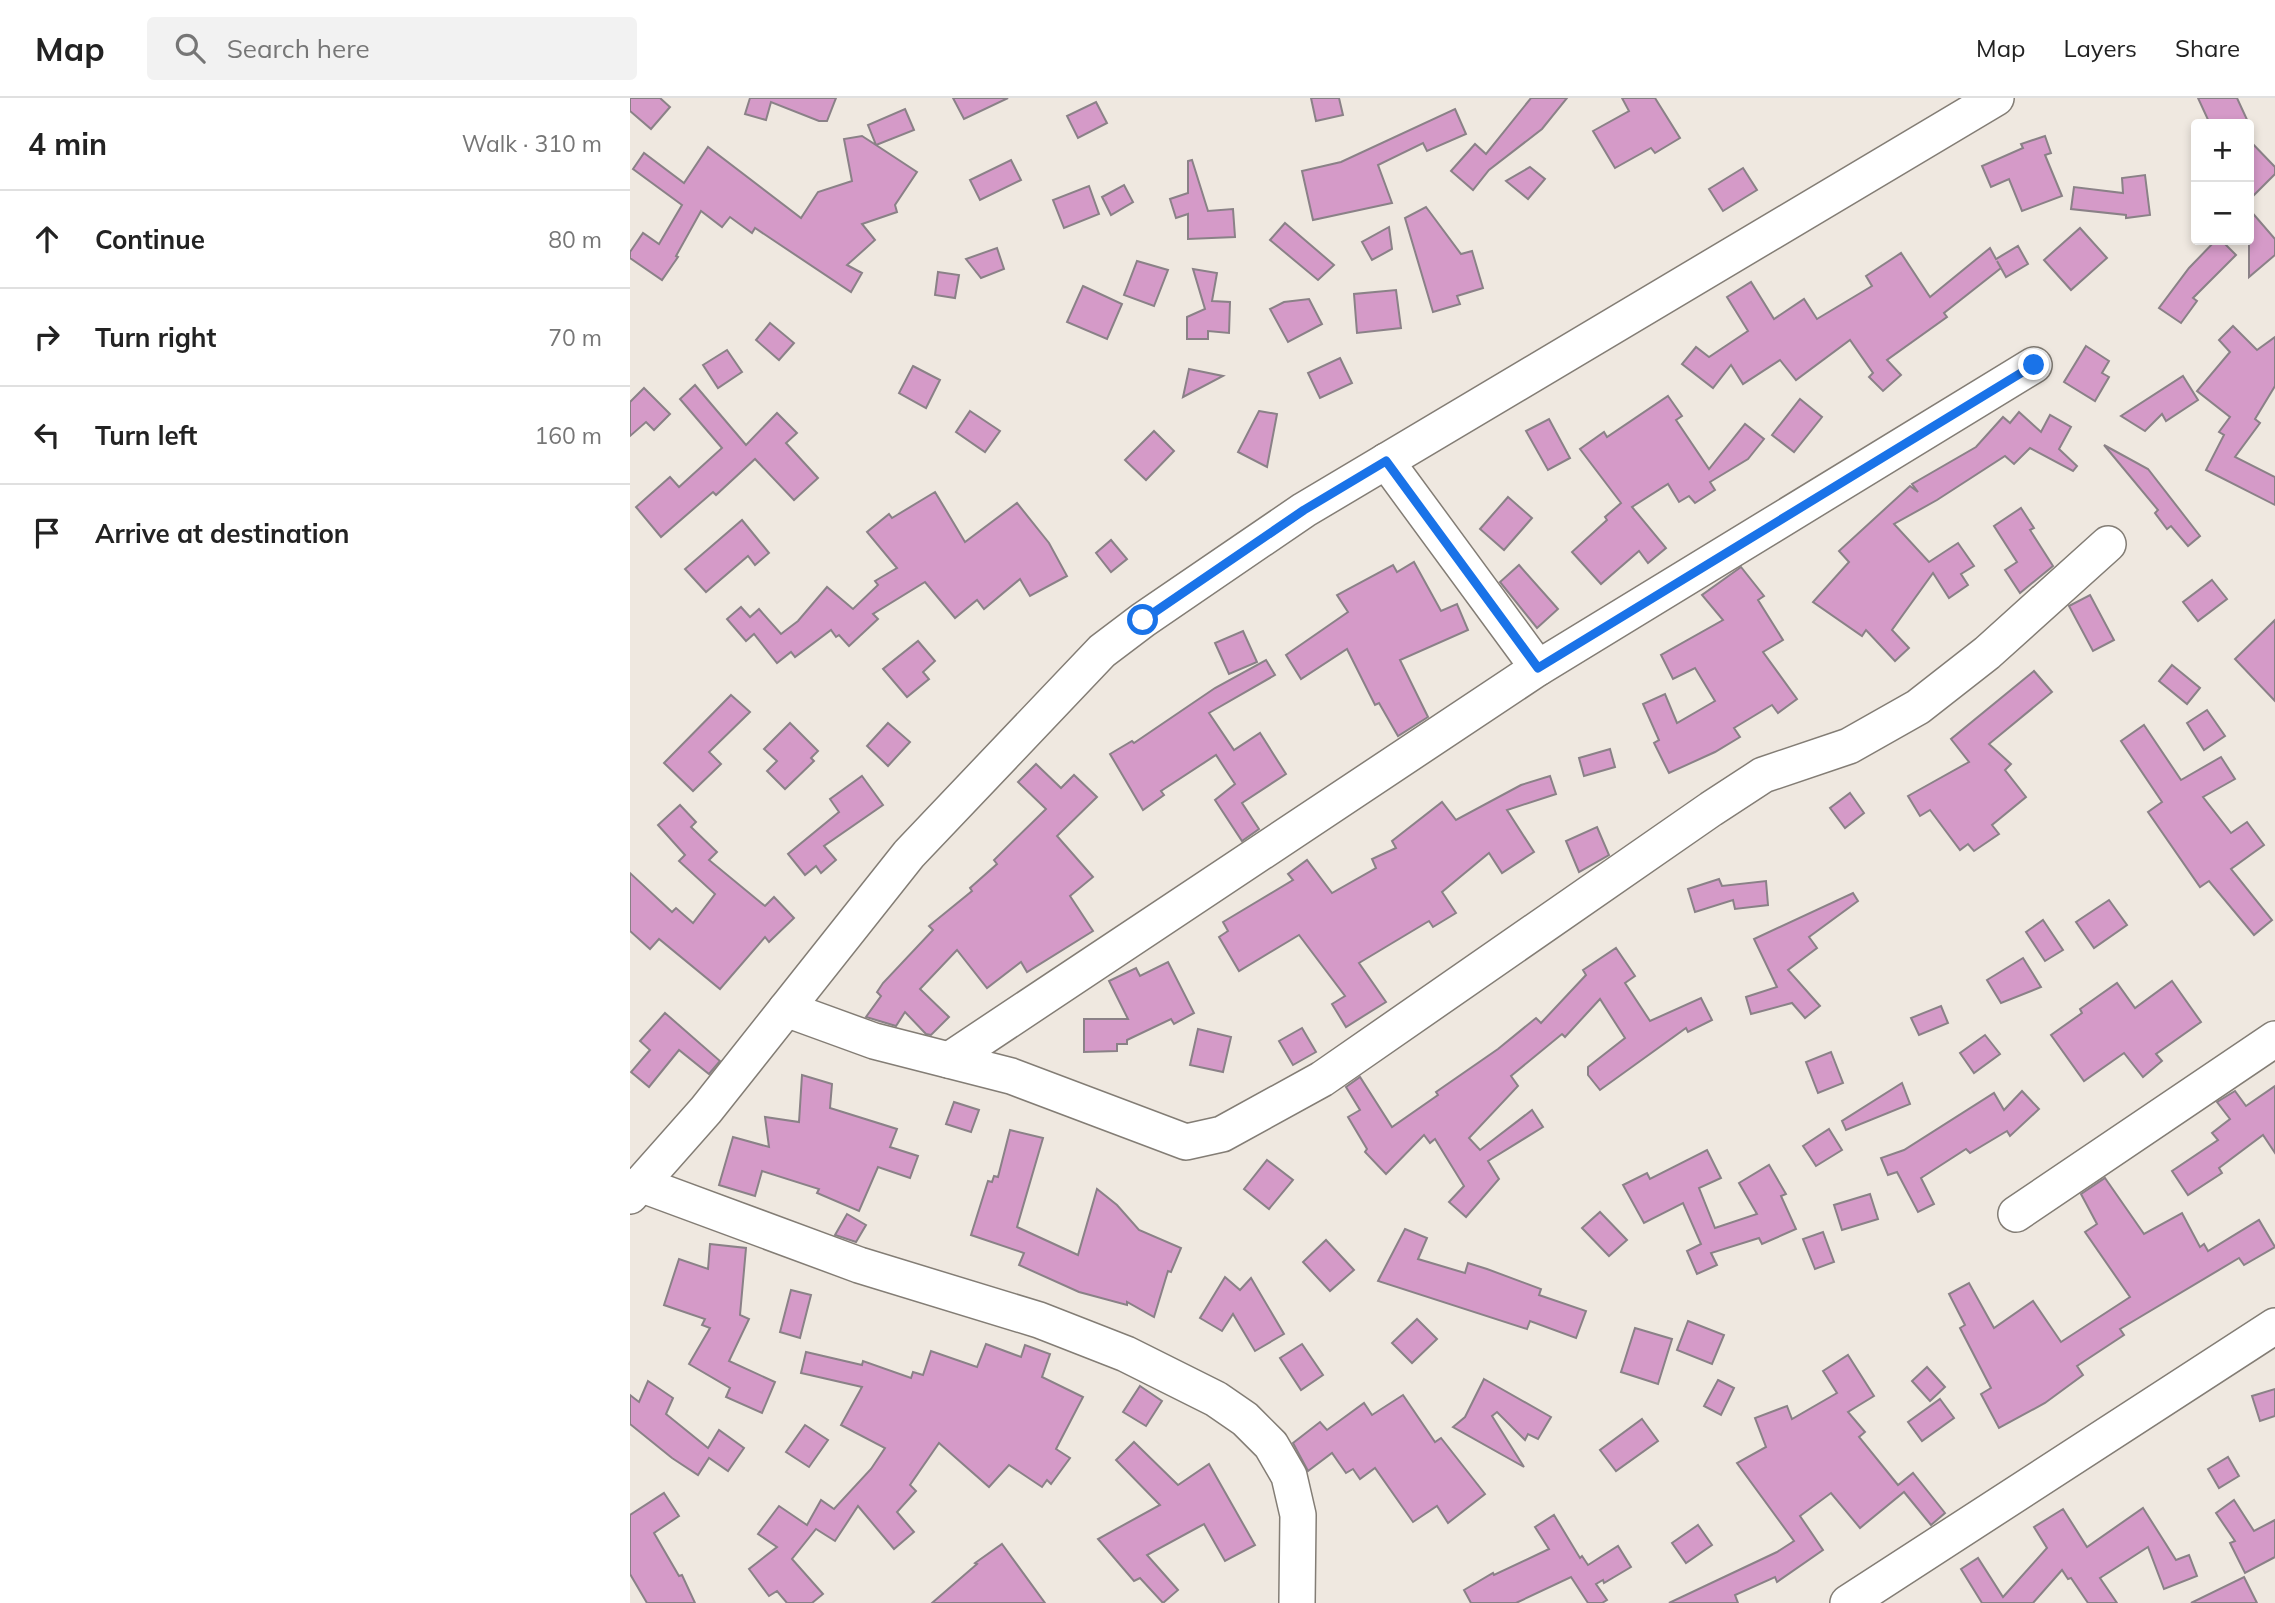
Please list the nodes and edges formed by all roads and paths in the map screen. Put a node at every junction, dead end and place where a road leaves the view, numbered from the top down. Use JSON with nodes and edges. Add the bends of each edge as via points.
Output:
{"nodes":[{"id":1,"x":1996,"y":98,"type":"edge"},
{"id":2,"x":2034,"y":365,"type":"dead end"},
{"id":3,"x":1386,"y":461,"type":"junction"},
{"id":4,"x":2108,"y":544,"type":"dead end"},
{"id":5,"x":1538,"y":668,"type":"junction"},
{"id":6,"x":786,"y":1009,"type":"junction"},
{"id":7,"x":2275,"y":1039,"type":"edge"},
{"id":8,"x":949,"y":1060,"type":"junction"},
{"id":9,"x":635,"y":1190,"type":"edge"},
{"id":10,"x":2016,"y":1214,"type":"dead end"},
{"id":11,"x":2275,"y":1326,"type":"edge"},
{"id":12,"x":1297,"y":1603,"type":"edge"},
{"id":13,"x":1848,"y":1603,"type":"edge"}],
"edges":[{"from":1,"to":3,"type":"street"},
{"from":2,"to":5,"type":"street"},
{"from":3,"to":5,"type":"street"},
{"from":3,"to":6,"type":"street","via":[[1304,510],[1102,651],[909,854]]},
{"from":4,"to":8,"type":"street","via":[[1987,653],[1918,707],[1849,746],[1763,775],[1322,1079],[1222,1134],[1186,1142],[1011,1076]]},
{"from":5,"to":8,"type":"street"},
{"from":6,"to":8,"type":"street","via":[[874,1041]]},
{"from":6,"to":9,"type":"street"},
{"from":7,"to":10,"type":"street"},
{"from":9,"to":12,"type":"street","via":[[1038,1320],[1126,1354],[1216,1399],[1271,1445],[1289,1476],[1298,1515]]},
{"from":11,"to":13,"type":"street"}]}
